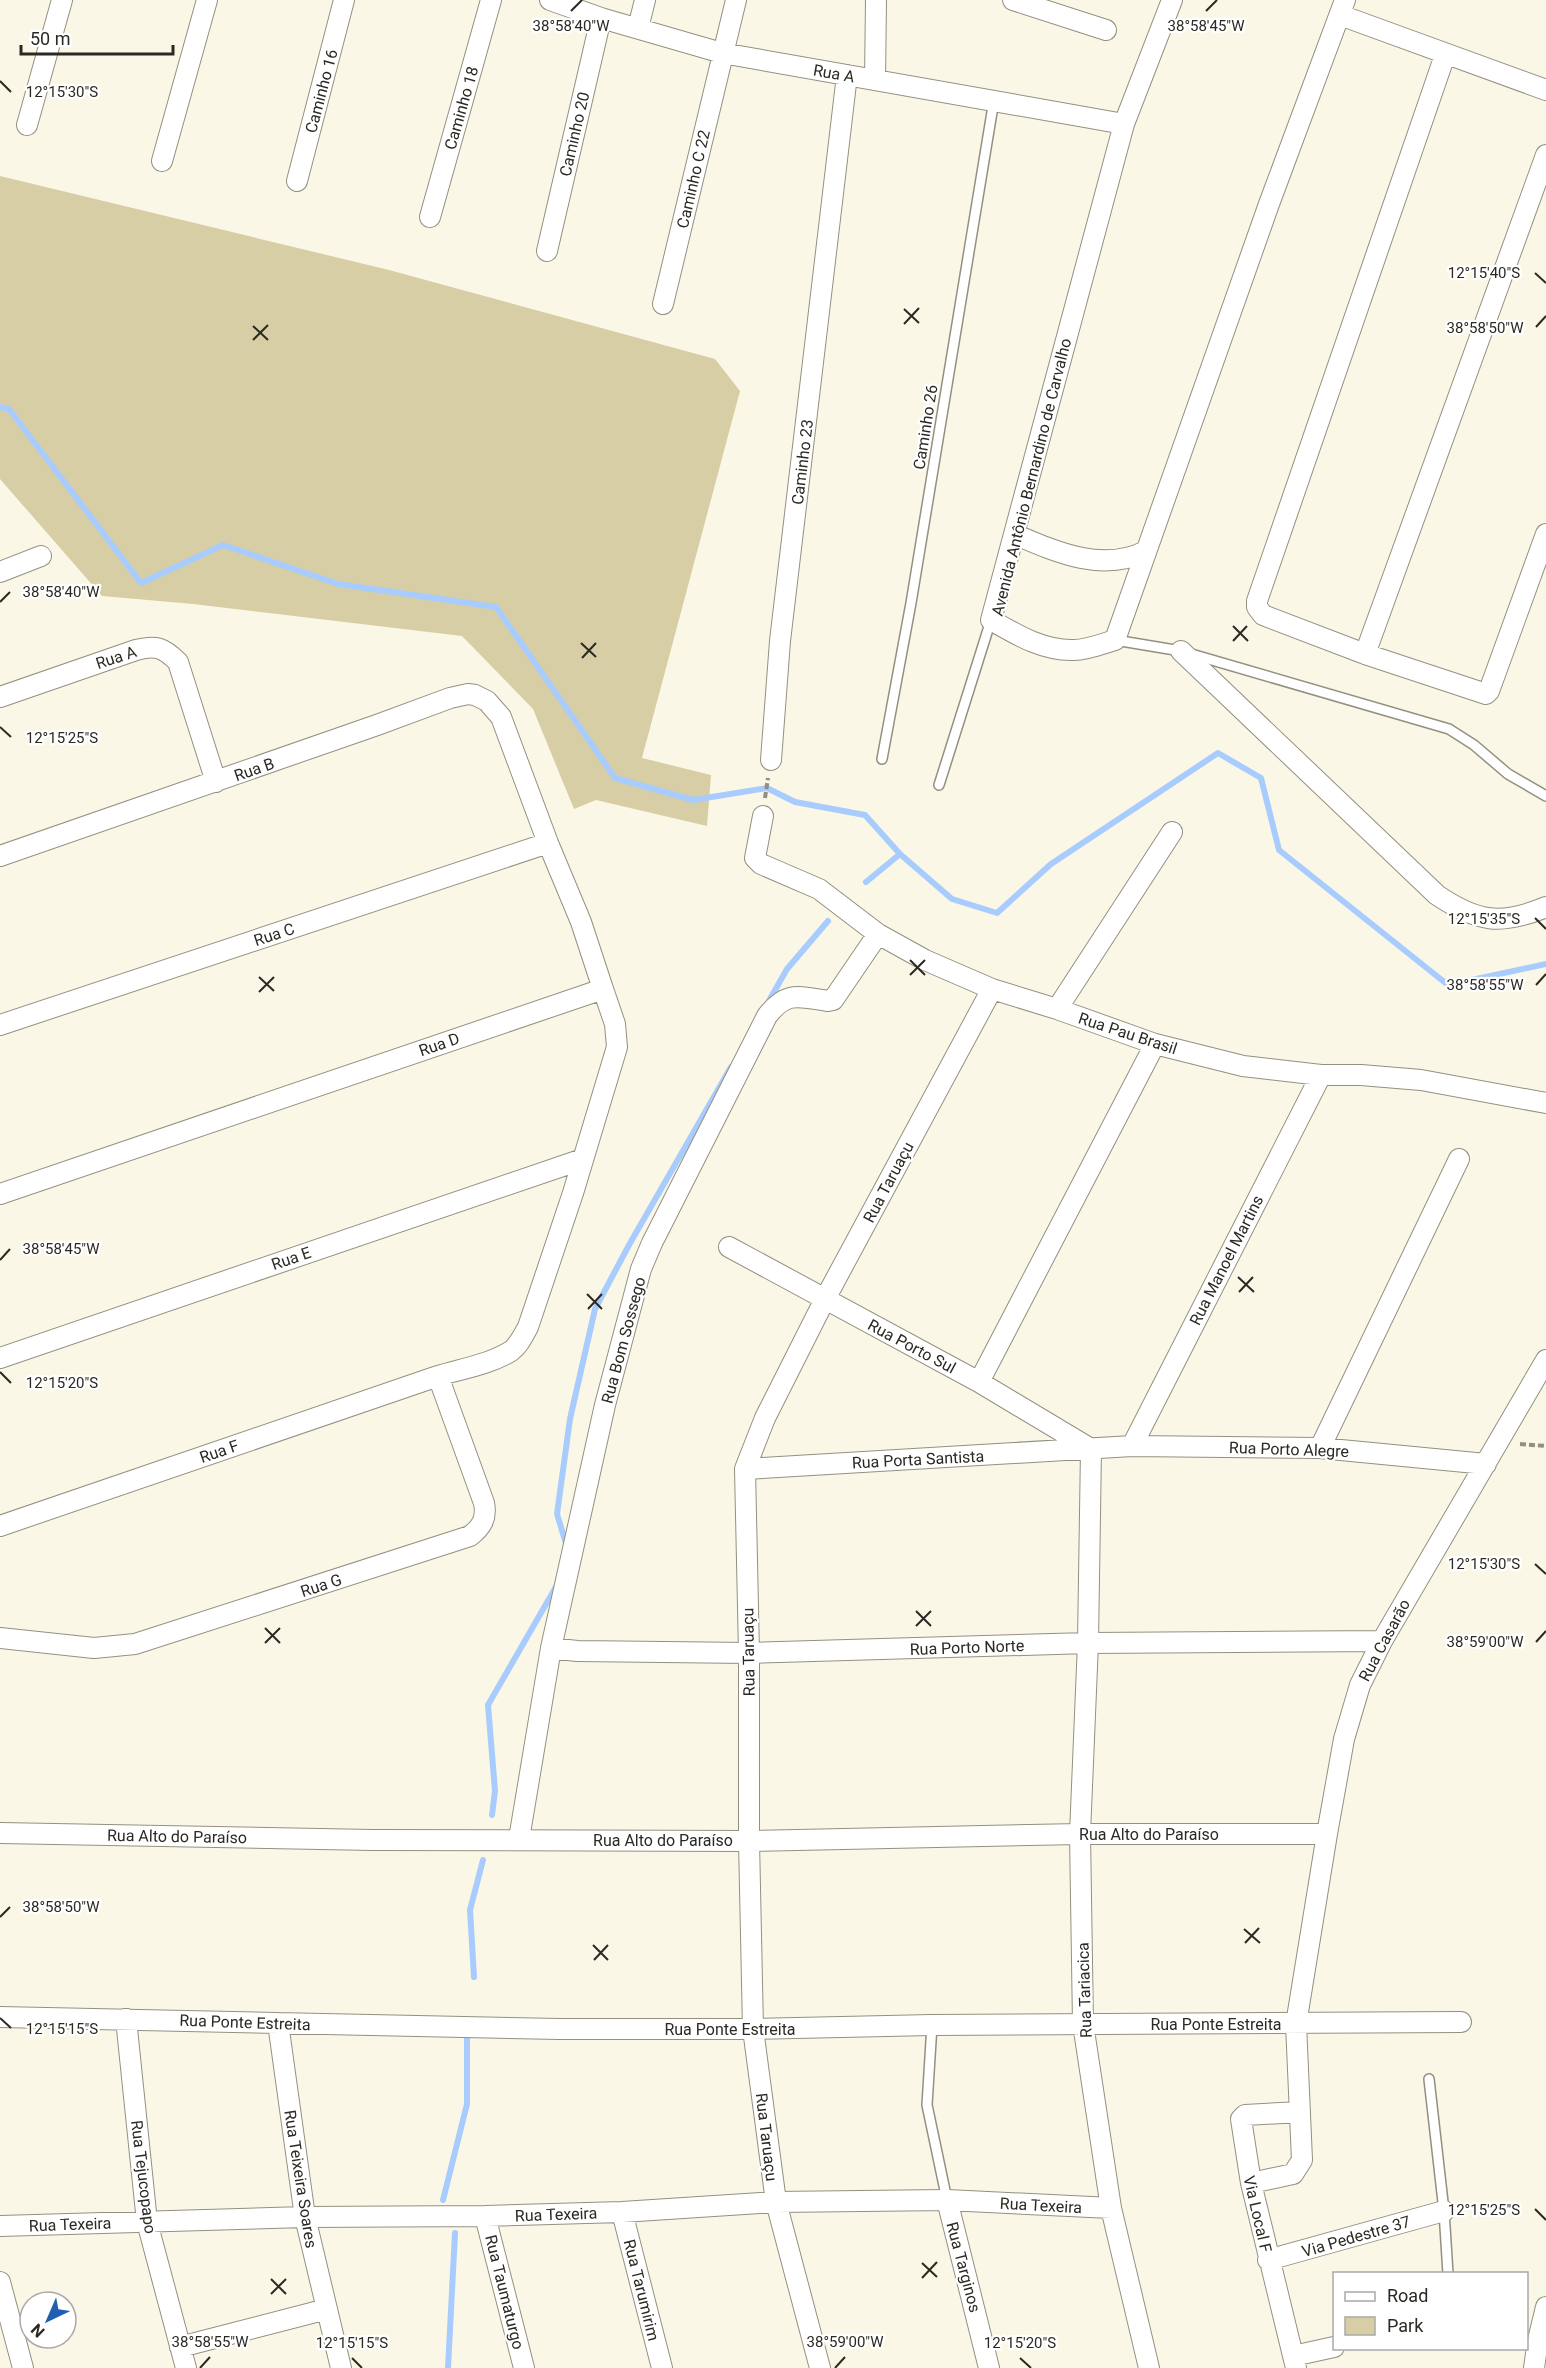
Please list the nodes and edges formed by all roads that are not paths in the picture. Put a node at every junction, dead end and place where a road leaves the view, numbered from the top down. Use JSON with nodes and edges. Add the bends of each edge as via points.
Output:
{"nodes":[{"id":1,"x":62,"y":0,"type":"edge"},
{"id":2,"x":207,"y":0,"type":"edge"},
{"id":3,"x":344,"y":0,"type":"edge"},
{"id":4,"x":491,"y":0,"type":"edge"},
{"id":5,"x":550,"y":0,"type":"edge"},
{"id":6,"x":645,"y":0,"type":"edge"},
{"id":7,"x":736,"y":0,"type":"edge"},
{"id":8,"x":876,"y":0,"type":"edge"},
{"id":9,"x":1013,"y":0,"type":"edge"},
{"id":10,"x":1172,"y":0,"type":"edge"},
{"id":11,"x":1342,"y":8,"type":"edge"},
{"id":12,"x":601,"y":18,"type":"junction"},
{"id":13,"x":638,"y":28,"type":"junction"},
{"id":14,"x":1106,"y":30,"type":"dead end"},
{"id":15,"x":722,"y":53,"type":"junction"},
{"id":16,"x":1445,"y":55,"type":"junction"},
{"id":17,"x":847,"y":75,"type":"junction"},
{"id":18,"x":875,"y":80,"type":"junction"},
{"id":19,"x":1546,"y":90,"type":"edge"},
{"id":20,"x":994,"y":100,"type":"junction"},
{"id":21,"x":1124,"y":124,"type":"junction"},
{"id":22,"x":27,"y":125,"type":"dead end"},
{"id":23,"x":1546,"y":155,"type":"edge"},
{"id":24,"x":162,"y":161,"type":"dead end"},
{"id":25,"x":297,"y":181,"type":"dead end"},
{"id":26,"x":430,"y":217,"type":"dead end"},
{"id":27,"x":547,"y":250,"type":"dead end"},
{"id":28,"x":663,"y":304,"type":"dead end"},
{"id":29,"x":1014,"y":534,"type":"junction"},
{"id":30,"x":1546,"y":534,"type":"edge"},
{"id":31,"x":1146,"y":551,"type":"junction"},
{"id":32,"x":41,"y":556,"type":"dead end"},
{"id":33,"x":0,"y":572,"type":"edge"},
{"id":34,"x":991,"y":620,"type":"junction"},
{"id":35,"x":1114,"y":640,"type":"junction"},
{"id":36,"x":1181,"y":651,"type":"junction"},
{"id":37,"x":1365,"y":654,"type":"junction"},
{"id":38,"x":0,"y":697,"type":"edge"},
{"id":39,"x":882,"y":759,"type":"dead end"},
{"id":40,"x":771,"y":760,"type":"road end"},
{"id":41,"x":216,"y":782,"type":"junction"},
{"id":42,"x":939,"y":785,"type":"dead end"},
{"id":43,"x":1546,"y":796,"type":"edge"},
{"id":44,"x":763,"y":816,"type":"road end"},
{"id":45,"x":1172,"y":832,"type":"dead end"},
{"id":46,"x":548,"y":843,"type":"junction"},
{"id":47,"x":0,"y":856,"type":"edge"},
{"id":48,"x":1546,"y":907,"type":"edge"},
{"id":49,"x":878,"y":934,"type":"junction"},
{"id":50,"x":603,"y":988,"type":"junction"},
{"id":51,"x":993,"y":989,"type":"junction"},
{"id":52,"x":1057,"y":1009,"type":"junction"},
{"id":53,"x":0,"y":1025,"type":"edge"},
{"id":54,"x":1155,"y":1044,"type":"junction"},
{"id":55,"x":1321,"y":1075,"type":"junction"},
{"id":56,"x":1546,"y":1103,"type":"edge"},
{"id":57,"x":583,"y":1159,"type":"junction"},
{"id":58,"x":1459,"y":1159,"type":"dead end"},
{"id":59,"x":0,"y":1194,"type":"edge"},
{"id":60,"x":729,"y":1247,"type":"dead end"},
{"id":61,"x":825,"y":1299,"type":"junction"},
{"id":62,"x":0,"y":1358,"type":"edge"},
{"id":63,"x":1546,"y":1360,"type":"edge"},
{"id":64,"x":438,"y":1376,"type":"junction"},
{"id":65,"x":979,"y":1382,"type":"junction"},
{"id":66,"x":1132,"y":1446,"type":"junction"},
{"id":67,"x":1091,"y":1449,"type":"junction"},
{"id":68,"x":1320,"y":1449,"type":"junction"},
{"id":69,"x":1486,"y":1464,"type":"junction"},
{"id":70,"x":745,"y":1469,"type":"junction"},
{"id":71,"x":0,"y":1526,"type":"edge"},
{"id":72,"x":0,"y":1638,"type":"edge"},
{"id":73,"x":1382,"y":1641,"type":"junction"},
{"id":74,"x":1088,"y":1643,"type":"junction"},
{"id":75,"x":551,"y":1648,"type":"junction"},
{"id":76,"x":749,"y":1653,"type":"junction"},
{"id":77,"x":0,"y":1833,"type":"edge"},
{"id":78,"x":1080,"y":1834,"type":"junction"},
{"id":79,"x":1327,"y":1834,"type":"junction"},
{"id":80,"x":519,"y":1839,"type":"junction"},
{"id":81,"x":749,"y":1841,"type":"junction"},
{"id":82,"x":0,"y":2017,"type":"edge"},
{"id":83,"x":126,"y":2019,"type":"junction"},
{"id":84,"x":1461,"y":2022,"type":"dead end"},
{"id":85,"x":278,"y":2024,"type":"junction"},
{"id":86,"x":1083,"y":2024,"type":"junction"},
{"id":87,"x":1296,"y":2024,"type":"junction"},
{"id":88,"x":932,"y":2025,"type":"junction"},
{"id":89,"x":753,"y":2030,"type":"junction"},
{"id":90,"x":1429,"y":2079,"type":"dead end"},
{"id":91,"x":1300,"y":2112,"type":"junction"},
{"id":92,"x":1251,"y":2183,"type":"junction"},
{"id":93,"x":947,"y":2200,"type":"junction"},
{"id":94,"x":776,"y":2202,"type":"junction"},
{"id":95,"x":1111,"y":2208,"type":"junction"},
{"id":96,"x":1444,"y":2211,"type":"junction"},
{"id":97,"x":622,"y":2212,"type":"junction"},
{"id":98,"x":305,"y":2217,"type":"junction"},
{"id":99,"x":485,"y":2217,"type":"junction"},
{"id":100,"x":147,"y":2222,"type":"junction"},
{"id":101,"x":0,"y":2226,"type":"edge"},
{"id":102,"x":1268,"y":2260,"type":"junction"},
{"id":103,"x":1448,"y":2272,"type":"edge"},
{"id":104,"x":0,"y":2282,"type":"edge"},
{"id":105,"x":1546,"y":2307,"type":"edge"},
{"id":106,"x":327,"y":2309,"type":"junction"},
{"id":107,"x":1532,"y":2339,"type":"edge"},
{"id":108,"x":180,"y":2347,"type":"junction"},
{"id":109,"x":1333,"y":2348,"type":"edge"},
{"id":110,"x":1295,"y":2362,"type":"edge"},
{"id":111,"x":23,"y":2368,"type":"edge"},
{"id":112,"x":186,"y":2368,"type":"edge"},
{"id":113,"x":341,"y":2368,"type":"edge"},
{"id":114,"x":524,"y":2368,"type":"edge"},
{"id":115,"x":662,"y":2368,"type":"edge"},
{"id":116,"x":820,"y":2368,"type":"edge"},
{"id":117,"x":989,"y":2368,"type":"edge"},
{"id":118,"x":1149,"y":2368,"type":"edge"},
{"id":119,"x":1534,"y":2368,"type":"edge"}],
"edges":[{"from":1,"to":22,"type":"street"},
{"from":2,"to":24,"type":"street"},
{"from":3,"to":25,"type":"street","name":"Caminho 16"},
{"from":4,"to":26,"type":"street","name":"Caminho 18"},
{"from":5,"to":12,"type":"street","name":"Rua A"},
{"from":6,"to":13,"type":"street"},
{"from":7,"to":15,"type":"street","name":"Caminho C 22"},
{"from":8,"to":18,"type":"street"},
{"from":9,"to":14,"type":"street"},
{"from":10,"to":21,"type":"street","name":"Avenida Antônio Bernardino de Carvalho"},
{"from":11,"to":16,"type":"street"},
{"from":11,"to":31,"type":"street"},
{"from":12,"to":13,"type":"street","name":"Rua A"},
{"from":12,"to":27,"type":"street","name":"Caminho 20"},
{"from":13,"to":15,"type":"street","name":"Rua A"},
{"from":15,"to":17,"type":"street","name":"Rua A"},
{"from":15,"to":28,"type":"street","name":"Caminho C 22"},
{"from":16,"to":19,"type":"street"},
{"from":16,"to":37,"type":"street","via":[[1257,601],[1263,615]]},
{"from":17,"to":18,"type":"street","name":"Rua A"},
{"from":17,"to":40,"type":"street","name":"Caminho 23","via":[[780,641]]},
{"from":18,"to":20,"type":"street","name":"Rua A"},
{"from":20,"to":21,"type":"street","name":"Rua A"},
{"from":20,"to":39,"type":"lane","name":"Caminho 26"},
{"from":21,"to":29,"type":"street","name":"Avenida Antônio Bernardino de Carvalho"},
{"from":23,"to":37,"type":"street"},
{"from":29,"to":31,"type":"street","via":[[1071,556],[1100,562],[1131,559]]},
{"from":29,"to":34,"type":"street","name":"Avenida Antônio Bernardino de Carvalho"},
{"from":30,"to":37,"type":"street","via":[[1488,693],[1481,694]]},
{"from":31,"to":35,"type":"street"},
{"from":32,"to":33,"type":"street"},
{"from":34,"to":35,"type":"street","name":"Avenida Antônio Bernardino de Carvalho","via":[[1027,640],[1054,649],[1076,650]]},
{"from":34,"to":42,"type":"lane"},
{"from":35,"to":36,"type":"lane"},
{"from":36,"to":43,"type":"lane","via":[[1449,729],[1508,774]]},
{"from":36,"to":48,"type":"street","via":[[1437,895],[1473,916],[1499,920]]},
{"from":38,"to":41,"type":"street","name":"Rua A","via":[[136,650],[160,648],[178,662]]},
{"from":41,"to":46,"type":"street","name":"Rua B","via":[[450,698],[475,695],[487,701],[501,717]]},
{"from":41,"to":47,"type":"street","name":"Rua B"},
{"from":44,"to":49,"type":"street","name":"Rua Pau Brasil","via":[[754,858],[819,889]]},
{"from":45,"to":52,"type":"street"},
{"from":46,"to":50,"type":"street"},
{"from":46,"to":53,"type":"street","name":"Rua C"},
{"from":49,"to":51,"type":"street","name":"Rua Pau Brasil","via":[[925,960]]},
{"from":49,"to":75,"type":"street","name":"Rua Bom Sossego","via":[[833,1000],[790,996],[767,1016],[652,1243],[641,1269],[605,1405]]},
{"from":50,"to":57,"type":"street","via":[[615,1024],[617,1047]]},
{"from":50,"to":59,"type":"street","name":"Rua D"},
{"from":51,"to":52,"type":"street","name":"Rua Pau Brasil"},
{"from":51,"to":61,"type":"street","name":"Rua Taruaçu"},
{"from":52,"to":54,"type":"street","name":"Rua Pau Brasil"},
{"from":54,"to":55,"type":"street","name":"Rua Pau Brasil","via":[[1243,1066]]},
{"from":54,"to":65,"type":"street"},
{"from":55,"to":56,"type":"street","name":"Rua Pau Brasil","via":[[1421,1080]]},
{"from":55,"to":66,"type":"street","name":"Rua Manoel Martins"},
{"from":57,"to":62,"type":"street","name":"Rua E"},
{"from":57,"to":64,"type":"street","via":[[521,1340],[513,1350],[499,1357]]},
{"from":58,"to":68,"type":"street"},
{"from":60,"to":61,"type":"street","name":"Rua Porto Sul"},
{"from":61,"to":65,"type":"street","name":"Rua Porto Sul"},
{"from":61,"to":70,"type":"street","name":"Rua Taruaçu","via":[[765,1418]]},
{"from":63,"to":69,"type":"street","name":"Rua Casarão"},
{"from":64,"to":71,"type":"street","name":"Rua F"},
{"from":64,"to":72,"type":"street","name":"Rua G","via":[[484,1503],[486,1517],[480,1529],[470,1536],[135,1644],[94,1648]]},
{"from":65,"to":67,"type":"street","name":"Rua Porto Sul"},
{"from":66,"to":67,"type":"street","name":"Rua Porto Alegre"},
{"from":66,"to":68,"type":"street","name":"Rua Porto Alegre"},
{"from":67,"to":70,"type":"street","name":"Rua Porta Santista"},
{"from":67,"to":74,"type":"street","name":"Rua Tariacica"},
{"from":68,"to":69,"type":"street","name":"Rua Porto Alegre"},
{"from":69,"to":73,"type":"street","name":"Rua Casarão"},
{"from":70,"to":76,"type":"street","name":"Rua Taruaçu"},
{"from":73,"to":74,"type":"street","name":"Rua Porto Norte"},
{"from":73,"to":79,"type":"street","name":"Rua Casarão","via":[[1351,1711]]},
{"from":74,"to":76,"type":"street","name":"Rua Porto Norte"},
{"from":74,"to":78,"type":"street","name":"Rua Tariacica"},
{"from":75,"to":76,"type":"street","name":"Rua Porto Norte"},
{"from":75,"to":80,"type":"street","name":"Rua Bom Sossego"},
{"from":76,"to":81,"type":"street","name":"Rua Taruaçu"},
{"from":77,"to":80,"type":"street","name":"Rua Alto do Paraíso"},
{"from":78,"to":79,"type":"street","name":"Rua Alto do Paraíso"},
{"from":78,"to":81,"type":"street","name":"Rua Alto do Paraíso"},
{"from":78,"to":86,"type":"street","name":"Rua Tariacica"},
{"from":79,"to":87,"type":"street","name":"Rua Casarão"},
{"from":80,"to":81,"type":"street","name":"Rua Alto do Paraíso"},
{"from":81,"to":89,"type":"street","name":"Rua Taruaçu"},
{"from":82,"to":83,"type":"street","name":"Rua Ponte Estreita"},
{"from":83,"to":85,"type":"street","name":"Rua Ponte Estreita"},
{"from":83,"to":100,"type":"street","name":"Rua Tejucopapo"},
{"from":84,"to":87,"type":"street","name":"Rua Ponte Estreita"},
{"from":85,"to":89,"type":"street","name":"Rua Ponte Estreita"},
{"from":85,"to":98,"type":"street","name":"Rua Teixeira Soares"},
{"from":86,"to":87,"type":"street","name":"Rua Ponte Estreita"},
{"from":86,"to":88,"type":"street","name":"Rua Ponte Estreita"},
{"from":86,"to":95,"type":"street","name":"Rua Tariacica"},
{"from":87,"to":91,"type":"street","name":"Rua Casarão"},
{"from":88,"to":89,"type":"street","name":"Rua Ponte Estreita"},
{"from":88,"to":93,"type":"lane","via":[[927,2105]]},
{"from":89,"to":94,"type":"street","name":"Rua Taruaçu"},
{"from":90,"to":96,"type":"lane"},
{"from":91,"to":92,"type":"street","name":"Rua Casarão","via":[[1299,2167],[1289,2176]]},
{"from":91,"to":92,"type":"street","name":"Via Local F","via":[[1243,2116],[1243,2144]]},
{"from":92,"to":102,"type":"street","name":"Via Local F"},
{"from":93,"to":94,"type":"street","name":"Rua Texeira"},
{"from":93,"to":95,"type":"street","name":"Rua Texeira"},
{"from":93,"to":117,"type":"street","name":"Rua Targinos"},
{"from":94,"to":97,"type":"street","name":"Rua Texeira"},
{"from":94,"to":116,"type":"street","name":"Rua Taruaçu"},
{"from":95,"to":118,"type":"street","name":"Rua Tariacica"},
{"from":96,"to":102,"type":"street","name":"Via Pedestre 37"},
{"from":96,"to":103,"type":"lane"},
{"from":97,"to":99,"type":"street","name":"Rua Texeira"},
{"from":97,"to":115,"type":"street","name":"Rua Tarumirim"},
{"from":98,"to":99,"type":"street","name":"Rua Texeira"},
{"from":98,"to":100,"type":"street","name":"Rua Texeira"},
{"from":98,"to":106,"type":"street","name":"Rua Teixeira Soares"},
{"from":99,"to":114,"type":"street","name":"Rua Taumaturgo"},
{"from":100,"to":101,"type":"street","name":"Rua Texeira"},
{"from":100,"to":108,"type":"street","name":"Rua Tejucopapo"},
{"from":102,"to":110,"type":"street","name":"Via Local F"},
{"from":104,"to":111,"type":"street"},
{"from":105,"to":107,"type":"street"},
{"from":106,"to":108,"type":"street"},
{"from":106,"to":113,"type":"street","name":"Rua Teixeira Soares"},
{"from":107,"to":119,"type":"street"},
{"from":108,"to":112,"type":"street","name":"Rua Tejucopapo"},
{"from":109,"to":110,"type":"street"}]}
